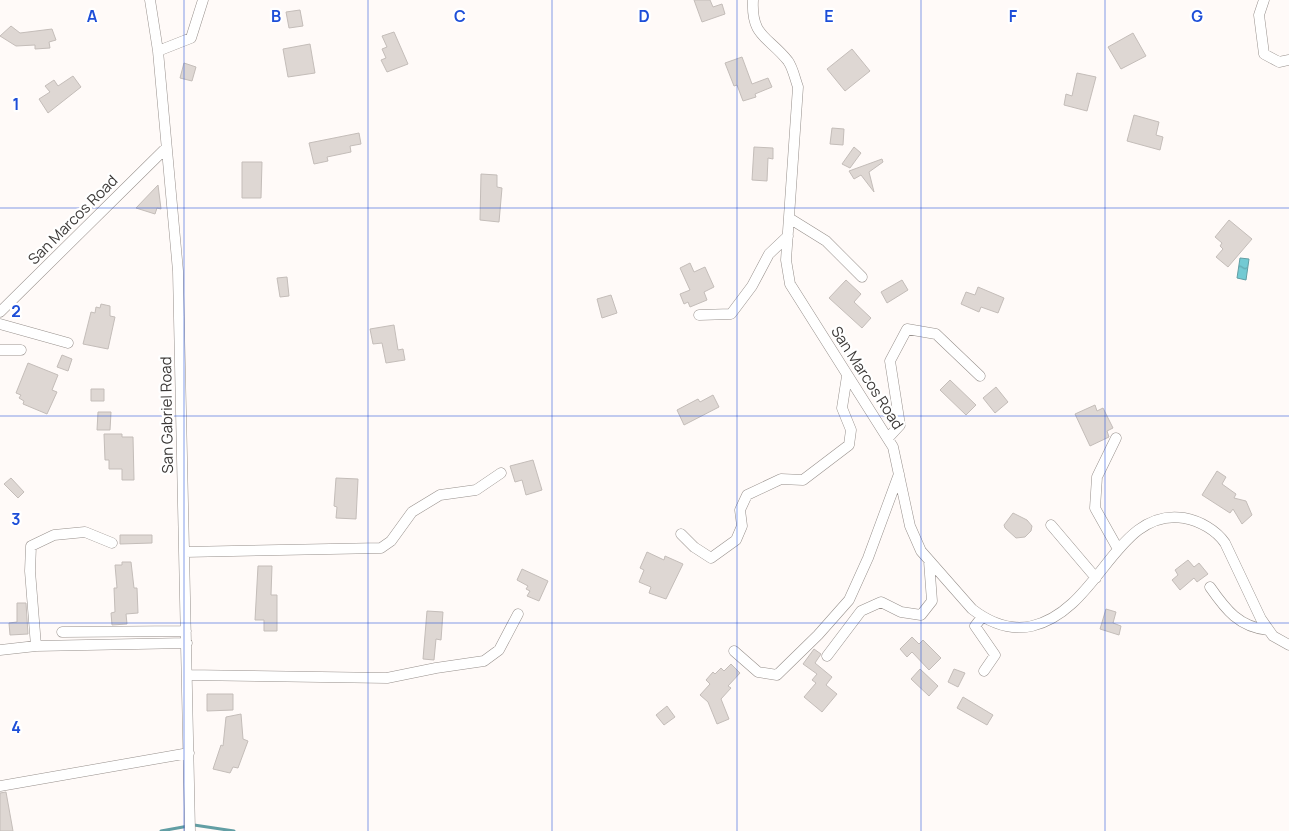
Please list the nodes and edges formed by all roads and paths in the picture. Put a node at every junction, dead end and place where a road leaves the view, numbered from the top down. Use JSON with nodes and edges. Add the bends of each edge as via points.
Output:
{"nodes":[{"id":1,"x":150,"y":0,"type":"edge"},
{"id":2,"x":204,"y":0,"type":"edge"},
{"id":3,"x":753,"y":0,"type":"edge"},
{"id":4,"x":1264,"y":0,"type":"edge"},
{"id":5,"x":158,"y":52,"type":"junction"},
{"id":6,"x":1289,"y":60,"type":"edge"},
{"id":7,"x":166,"y":148,"type":"junction"},
{"id":8,"x":789,"y":218,"type":"junction"},
{"id":9,"x":788,"y":236,"type":"junction"},
{"id":10,"x":862,"y":277,"type":"dead end"},
{"id":11,"x":0,"y":312,"type":"edge"},
{"id":12,"x":699,"y":315,"type":"dead end"},
{"id":13,"x":0,"y":324,"type":"edge"},
{"id":14,"x":68,"y":343,"type":"dead end"},
{"id":15,"x":0,"y":350,"type":"edge"},
{"id":16,"x":21,"y":350,"type":"dead end"},
{"id":17,"x":847,"y":376,"type":"junction"},
{"id":18,"x":980,"y":376,"type":"dead end"},
{"id":19,"x":888,"y":438,"type":"junction"},
{"id":20,"x":1116,"y":438,"type":"dead end"},
{"id":21,"x":500,"y":473,"type":"dead end"},
{"id":22,"x":899,"y":473,"type":"junction"},
{"id":23,"x":1051,"y":526,"type":"dead end"},
{"id":24,"x":681,"y":534,"type":"dead end"},
{"id":25,"x":112,"y":543,"type":"dead end"},
{"id":26,"x":1118,"y":549,"type":"junction"},
{"id":27,"x":185,"y":552,"type":"junction"},
{"id":28,"x":929,"y":561,"type":"junction"},
{"id":29,"x":1096,"y":578,"type":"junction"},
{"id":30,"x":1210,"y":587,"type":"dead end"},
{"id":31,"x":518,"y":614,"type":"dead end"},
{"id":32,"x":982,"y":617,"type":"junction"},
{"id":33,"x":1268,"y":630,"type":"junction"},
{"id":34,"x":186,"y":631,"type":"junction"},
{"id":35,"x":62,"y":632,"type":"dead end"},
{"id":36,"x":187,"y":643,"type":"junction"},
{"id":37,"x":1289,"y":645,"type":"edge"},
{"id":38,"x":36,"y":646,"type":"junction"},
{"id":39,"x":0,"y":650,"type":"edge"},
{"id":40,"x":734,"y":651,"type":"dead end"},
{"id":41,"x":827,"y":656,"type":"dead end"},
{"id":42,"x":984,"y":671,"type":"dead end"},
{"id":43,"x":187,"y":675,"type":"junction"},
{"id":44,"x":189,"y":753,"type":"junction"},
{"id":45,"x":0,"y":786,"type":"edge"},
{"id":46,"x":190,"y":831,"type":"edge"}],
"edges":[{"from":1,"to":5,"type":"street","name":"San Gabriel Road"},
{"from":2,"to":5,"type":"street","via":[[191,38]]},
{"from":3,"to":8,"type":"street","name":"San Marcos Road","via":[[753,23],[789,62],[798,87]]},
{"from":4,"to":6,"type":"street","via":[[1260,15],[1264,54],[1279,62]]},
{"from":5,"to":7,"type":"street","name":"San Gabriel Road"},
{"from":7,"to":11,"type":"street","name":"San Marcos Road"},
{"from":7,"to":27,"type":"street","name":"San Gabriel Road","via":[[178,271]]},
{"from":8,"to":9,"type":"street","name":"San Marcos Road"},
{"from":8,"to":10,"type":"street","via":[[826,241]]},
{"from":9,"to":12,"type":"street","via":[[769,254],[752,286],[731,314]]},
{"from":9,"to":17,"type":"street","name":"San Marcos Road","via":[[786,260],[790,284]]},
{"from":13,"to":14,"type":"street"},
{"from":15,"to":16,"type":"street"},
{"from":17,"to":19,"type":"street","name":"San Marcos Road"},
{"from":17,"to":24,"type":"street","via":[[842,408],[851,430],[849,445],[803,480],[781,479],[747,495],[740,510],[742,526],[736,540],[711,558]]},
{"from":18,"to":19,"type":"street","via":[[936,334],[907,329],[890,361],[900,425]]},
{"from":19,"to":22,"type":"street","name":"San Marcos Road"},
{"from":20,"to":26,"type":"street","via":[[1097,477],[1095,508]]},
{"from":21,"to":27,"type":"street","via":[[476,490],[440,494],[412,512],[391,541],[380,548]]},
{"from":22,"to":28,"type":"street","name":"San Marcos Road","via":[[913,536]]},
{"from":22,"to":40,"type":"street","via":[[849,600],[818,635],[777,676],[758,672]]},
{"from":23,"to":29,"type":"street"},
{"from":25,"to":38,"type":"street","via":[[85,532],[54,535],[31,546]]},
{"from":26,"to":29,"type":"street","name":"San Marcos Road"},
{"from":26,"to":33,"type":"street","name":"San Marcos Road","via":[[1127,538],[1159,518],[1176,517],[1198,522],[1219,534],[1226,543],[1250,599]]},
{"from":27,"to":34,"type":"street","name":"San Gabriel Road"},
{"from":28,"to":32,"type":"street","name":"San Marcos Road"},
{"from":28,"to":41,"type":"street","via":[[932,601],[922,615],[901,612],[881,602],[861,611]]},
{"from":29,"to":32,"type":"street","name":"San Marcos Road","via":[[1065,612],[1044,623],[1022,628],[1003,626]]},
{"from":30,"to":33,"type":"street","via":[[1224,608],[1251,628]]},
{"from":31,"to":43,"type":"street","via":[[499,650],[484,661],[387,678]]},
{"from":32,"to":42,"type":"street","via":[[975,626],[995,655]]},
{"from":33,"to":37,"type":"street","name":"San Marcos Road"},
{"from":34,"to":35,"type":"street"},
{"from":34,"to":36,"type":"street","name":"San Gabriel Road"},
{"from":36,"to":38,"type":"street"},
{"from":36,"to":43,"type":"street","name":"San Gabriel Road"},
{"from":38,"to":39,"type":"street"},
{"from":43,"to":44,"type":"street","name":"San Gabriel Road"},
{"from":44,"to":45,"type":"street"},
{"from":44,"to":46,"type":"street","name":"San Gabriel Road"}]}
